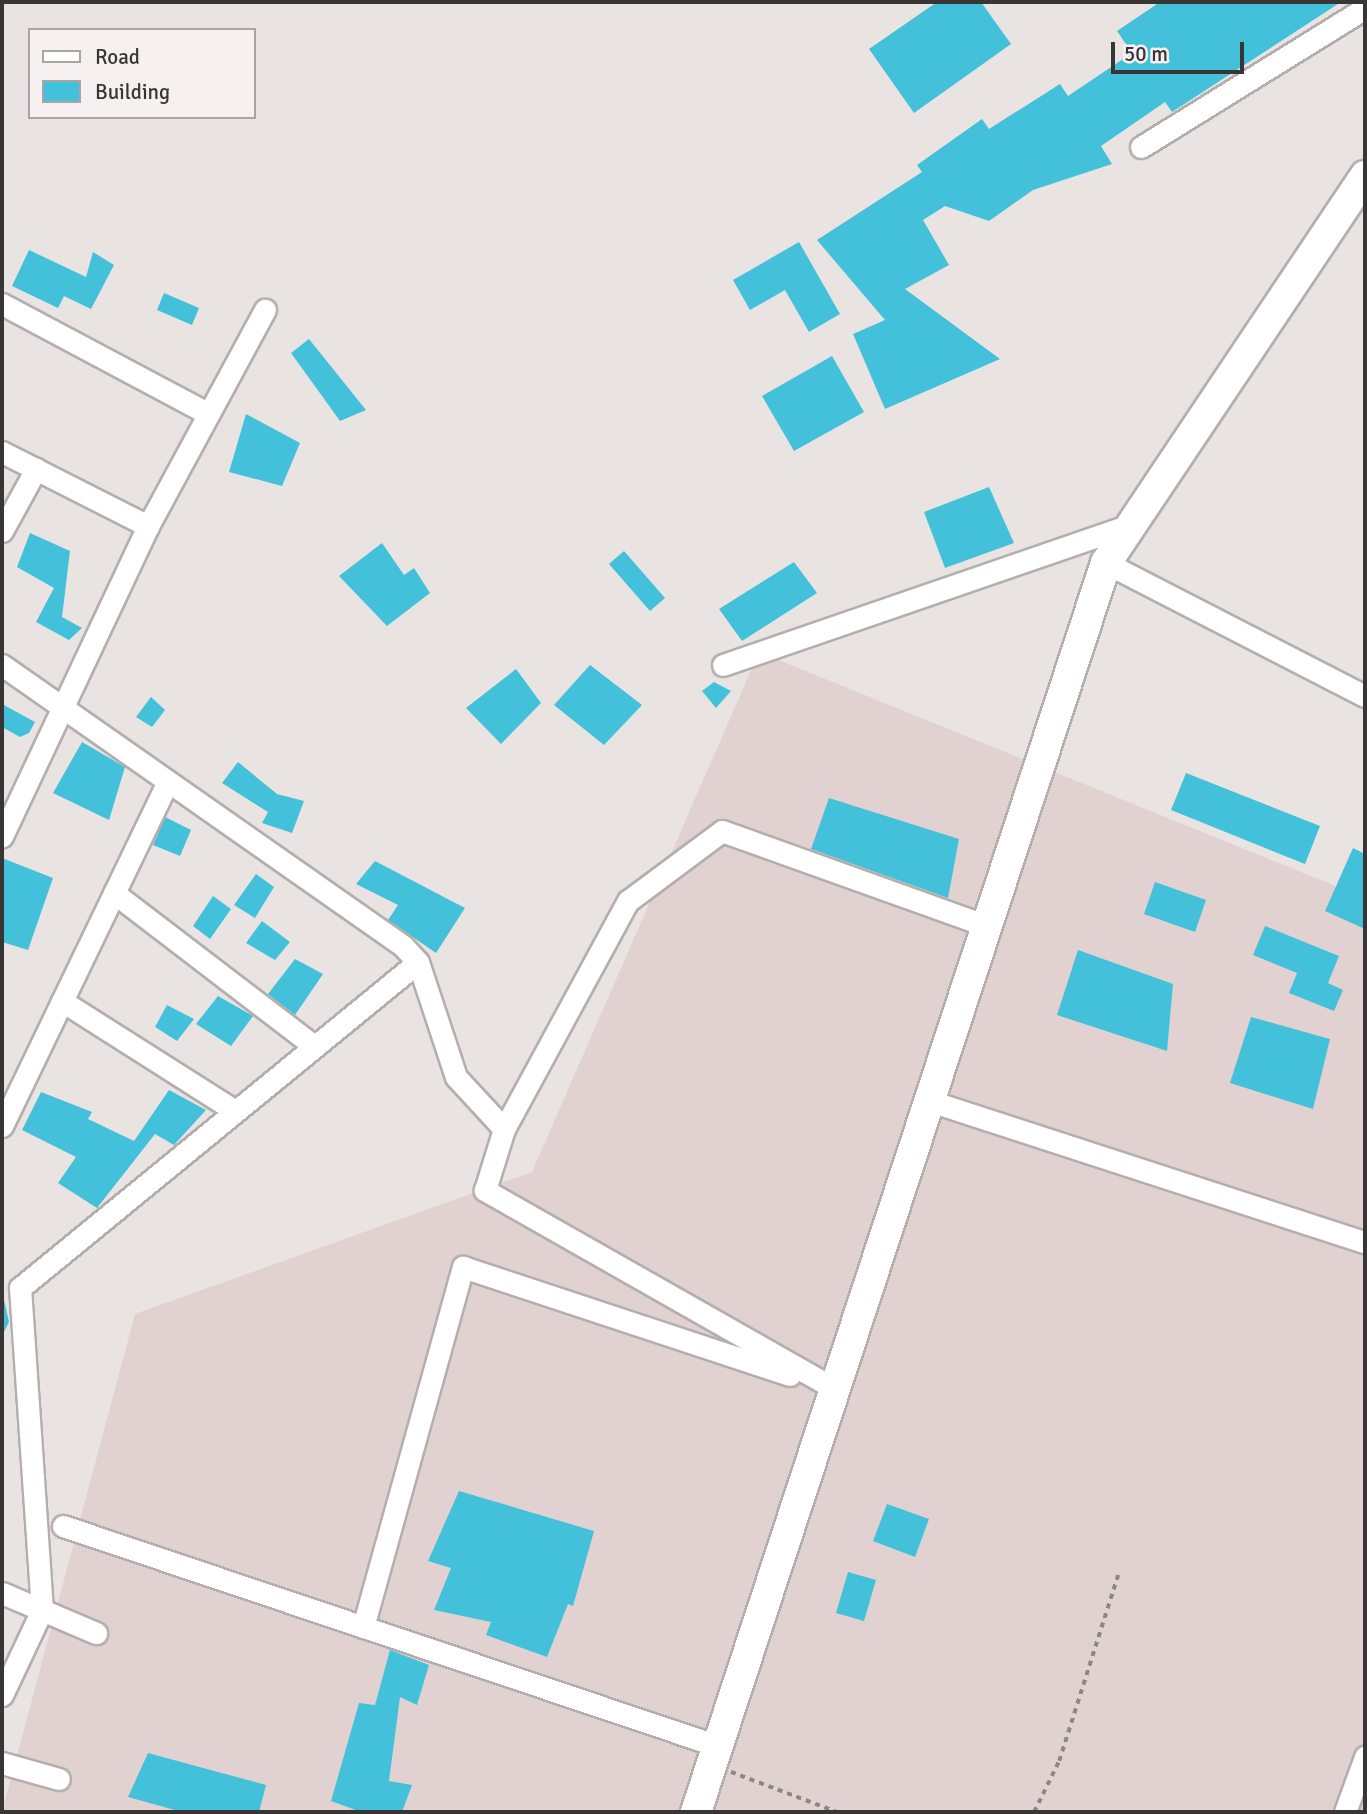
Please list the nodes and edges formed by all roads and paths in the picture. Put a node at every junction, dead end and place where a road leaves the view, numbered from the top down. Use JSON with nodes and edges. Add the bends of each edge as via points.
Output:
{"nodes":[{"id":1,"x":1365,"y":8,"type":"edge"},
{"id":2,"x":1142,"y":147,"type":"dead end"},
{"id":3,"x":1365,"y":176,"type":"edge"},
{"id":4,"x":2,"y":304,"type":"edge"},
{"id":5,"x":265,"y":310,"type":"dead end"},
{"id":6,"x":209,"y":414,"type":"junction"},
{"id":7,"x":2,"y":452,"type":"edge"},
{"id":8,"x":36,"y":469,"type":"junction"},
{"id":9,"x":1130,"y":525,"type":"junction"},
{"id":10,"x":148,"y":526,"type":"junction"},
{"id":11,"x":2,"y":531,"type":"edge"},
{"id":12,"x":1106,"y":563,"type":"junction"},
{"id":13,"x":2,"y":665,"type":"edge"},
{"id":14,"x":723,"y":666,"type":"dead end"},
{"id":15,"x":1365,"y":696,"type":"edge"},
{"id":16,"x":59,"y":707,"type":"junction"},
{"id":17,"x":167,"y":783,"type":"junction"},
{"id":18,"x":2,"y":836,"type":"edge"},
{"id":19,"x":114,"y":893,"type":"junction"},
{"id":20,"x":987,"y":926,"type":"junction"},
{"id":21,"x":418,"y":962,"type":"junction"},
{"id":22,"x":62,"y":1001,"type":"junction"},
{"id":23,"x":314,"y":1046,"type":"junction"},
{"id":24,"x":930,"y":1101,"type":"junction"},
{"id":25,"x":235,"y":1111,"type":"junction"},
{"id":26,"x":2,"y":1126,"type":"edge"},
{"id":27,"x":504,"y":1129,"type":"junction"},
{"id":28,"x":1365,"y":1242,"type":"edge"},
{"id":29,"x":2,"y":1277,"type":"edge"},
{"id":30,"x":20,"y":1288,"type":"junction"},
{"id":31,"x":835,"y":1390,"type":"junction"},
{"id":32,"x":63,"y":1526,"type":"dead end"},
{"id":33,"x":1118,"y":1575,"type":"dead end"},
{"id":34,"x":2,"y":1593,"type":"edge"},
{"id":35,"x":42,"y":1610,"type":"junction"},
{"id":36,"x":363,"y":1627,"type":"junction"},
{"id":37,"x":96,"y":1633,"type":"dead end"},
{"id":38,"x":2,"y":1696,"type":"edge"},
{"id":39,"x":715,"y":1756,"type":"junction"},
{"id":40,"x":1365,"y":1757,"type":"edge"},
{"id":41,"x":2,"y":1763,"type":"edge"},
{"id":42,"x":59,"y":1779,"type":"dead end"},
{"id":43,"x":696,"y":1812,"type":"edge"},
{"id":44,"x":837,"y":1812,"type":"edge"},
{"id":45,"x":1034,"y":1812,"type":"edge"},
{"id":46,"x":1345,"y":1812,"type":"edge"}],
"edges":[{"from":1,"to":2,"type":"street"},
{"from":3,"to":9,"type":"main road"},
{"from":4,"to":6,"type":"street"},
{"from":5,"to":6,"type":"street"},
{"from":6,"to":10,"type":"street"},
{"from":7,"to":8,"type":"street"},
{"from":8,"to":10,"type":"street"},
{"from":8,"to":11,"type":"street"},
{"from":9,"to":12,"type":"main road"},
{"from":9,"to":14,"type":"street"},
{"from":10,"to":16,"type":"street"},
{"from":12,"to":15,"type":"street"},
{"from":12,"to":20,"type":"main road"},
{"from":13,"to":16,"type":"street"},
{"from":16,"to":17,"type":"street"},
{"from":16,"to":18,"type":"street"},
{"from":17,"to":19,"type":"street"},
{"from":17,"to":21,"type":"street"},
{"from":19,"to":22,"type":"street"},
{"from":19,"to":23,"type":"street"},
{"from":20,"to":24,"type":"main road"},
{"from":20,"to":27,"type":"street","via":[[722,831],[628,901]]},
{"from":21,"to":23,"type":"street"},
{"from":21,"to":27,"type":"street","via":[[456,1077]]},
{"from":22,"to":25,"type":"street"},
{"from":22,"to":26,"type":"street"},
{"from":23,"to":25,"type":"street"},
{"from":24,"to":28,"type":"street"},
{"from":24,"to":31,"type":"main road"},
{"from":25,"to":30,"type":"street"},
{"from":27,"to":31,"type":"street","via":[[485,1190]]},
{"from":29,"to":30,"type":"street"},
{"from":30,"to":35,"type":"street"},
{"from":31,"to":36,"type":"street","via":[[464,1267]]},
{"from":31,"to":39,"type":"main road"},
{"from":32,"to":36,"type":"street"},
{"from":33,"to":45,"type":"path","via":[[1059,1761]]},
{"from":34,"to":35,"type":"street"},
{"from":35,"to":37,"type":"street"},
{"from":35,"to":38,"type":"street"},
{"from":36,"to":39,"type":"street"},
{"from":39,"to":43,"type":"main road"},
{"from":39,"to":44,"type":"path"},
{"from":40,"to":46,"type":"street"},
{"from":41,"to":42,"type":"street"}]}
